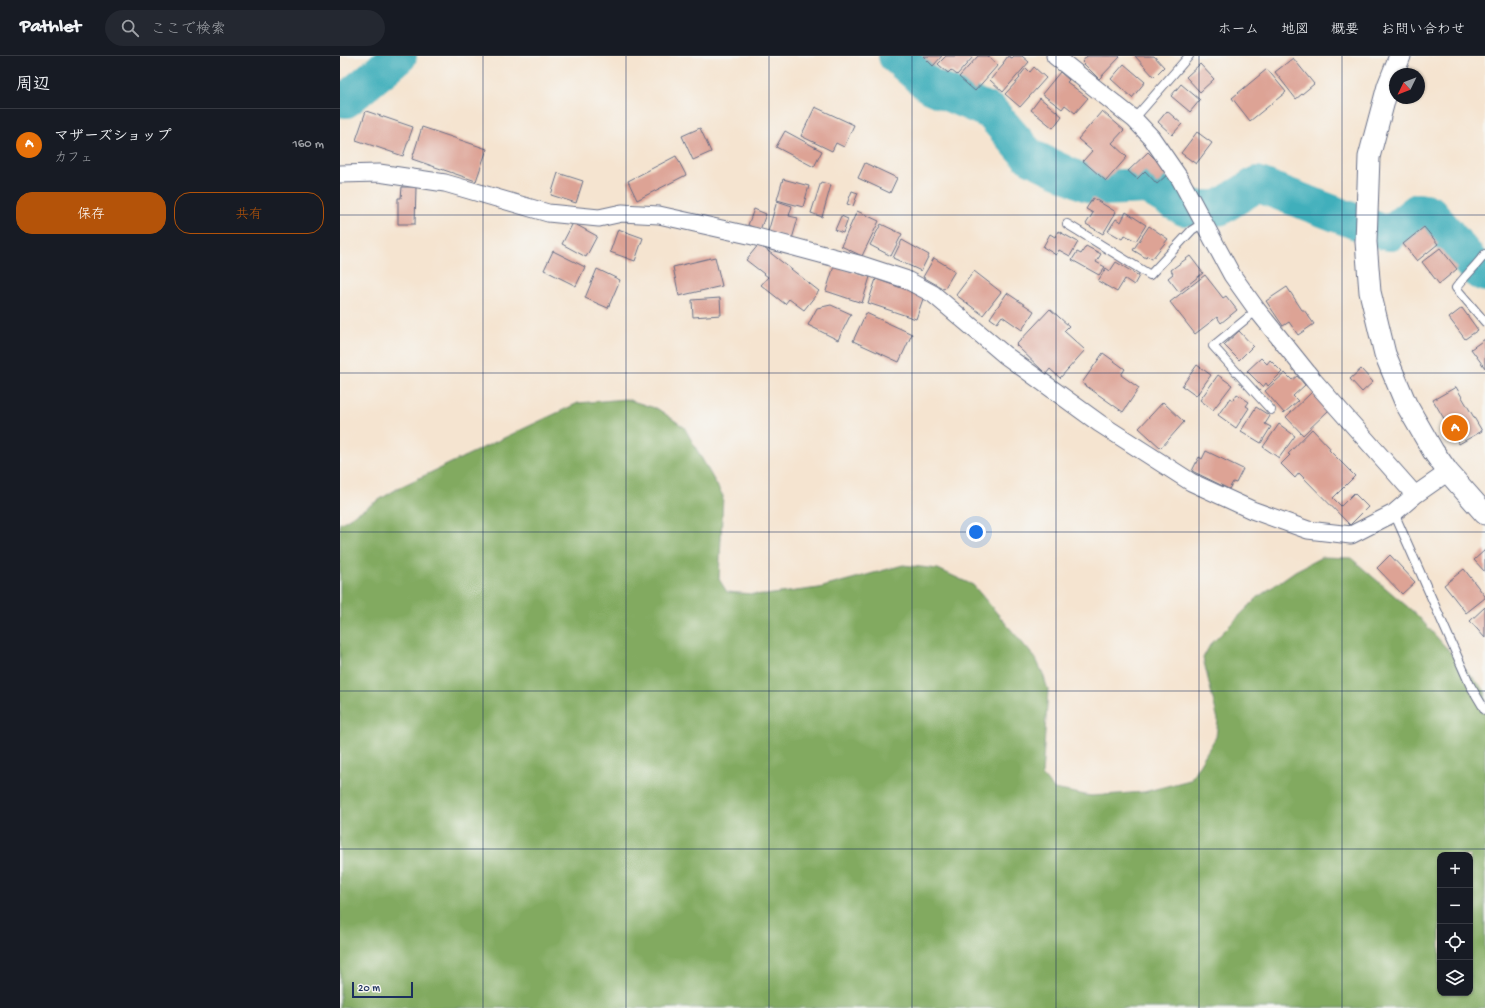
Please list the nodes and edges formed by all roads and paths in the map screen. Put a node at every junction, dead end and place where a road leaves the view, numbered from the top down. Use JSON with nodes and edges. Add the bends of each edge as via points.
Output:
{"nodes":[{"id":1,"x":1055,"y":56,"type":"edge"},
{"id":2,"x":1190,"y":56,"type":"edge"},
{"id":3,"x":1400,"y":56,"type":"edge"},
{"id":4,"x":1134,"y":119,"type":"junction"},
{"id":5,"x":340,"y":174,"type":"edge"},
{"id":6,"x":1197,"y":211,"type":"junction"},
{"id":7,"x":1067,"y":224,"type":"dead end"},
{"id":8,"x":1485,"y":254,"type":"edge"},
{"id":9,"x":1257,"y":310,"type":"junction"},
{"id":10,"x":1485,"y":322,"type":"edge"},
{"id":11,"x":1271,"y":410,"type":"dead end"},
{"id":12,"x":1448,"y":472,"type":"junction"},
{"id":13,"x":1415,"y":495,"type":"junction"},
{"id":14,"x":1394,"y":513,"type":"junction"},
{"id":15,"x":1485,"y":514,"type":"edge"},
{"id":16,"x":1485,"y":710,"type":"edge"}],
"edges":[{"from":1,"to":4,"type":"street"},
{"from":2,"to":4,"type":"lane"},
{"from":3,"to":12,"type":"street","via":[[1388,86],[1369,157],[1366,242],[1370,292],[1385,354],[1406,404]]},
{"from":4,"to":6,"type":"street","via":[[1151,137],[1180,179]]},
{"from":5,"to":14,"type":"street","via":[[379,173],[445,183],[548,213],[599,218],[622,213],[659,215],[753,236],[869,267],[905,279],[933,294],[1005,355],[1099,423],[1191,482],[1252,510],[1308,530],[1351,534]]},
{"from":6,"to":7,"type":"lane","via":[[1192,230],[1150,275]]},
{"from":6,"to":9,"type":"street","via":[[1232,275]]},
{"from":8,"to":10,"type":"lane","via":[[1456,288]]},
{"from":9,"to":11,"type":"lane","via":[[1213,346]]},
{"from":9,"to":13,"type":"street","via":[[1314,381]]},
{"from":12,"to":13,"type":"street"},
{"from":12,"to":15,"type":"street"},
{"from":13,"to":14,"type":"street"},
{"from":14,"to":16,"type":"lane","via":[[1470,685]]}]}
